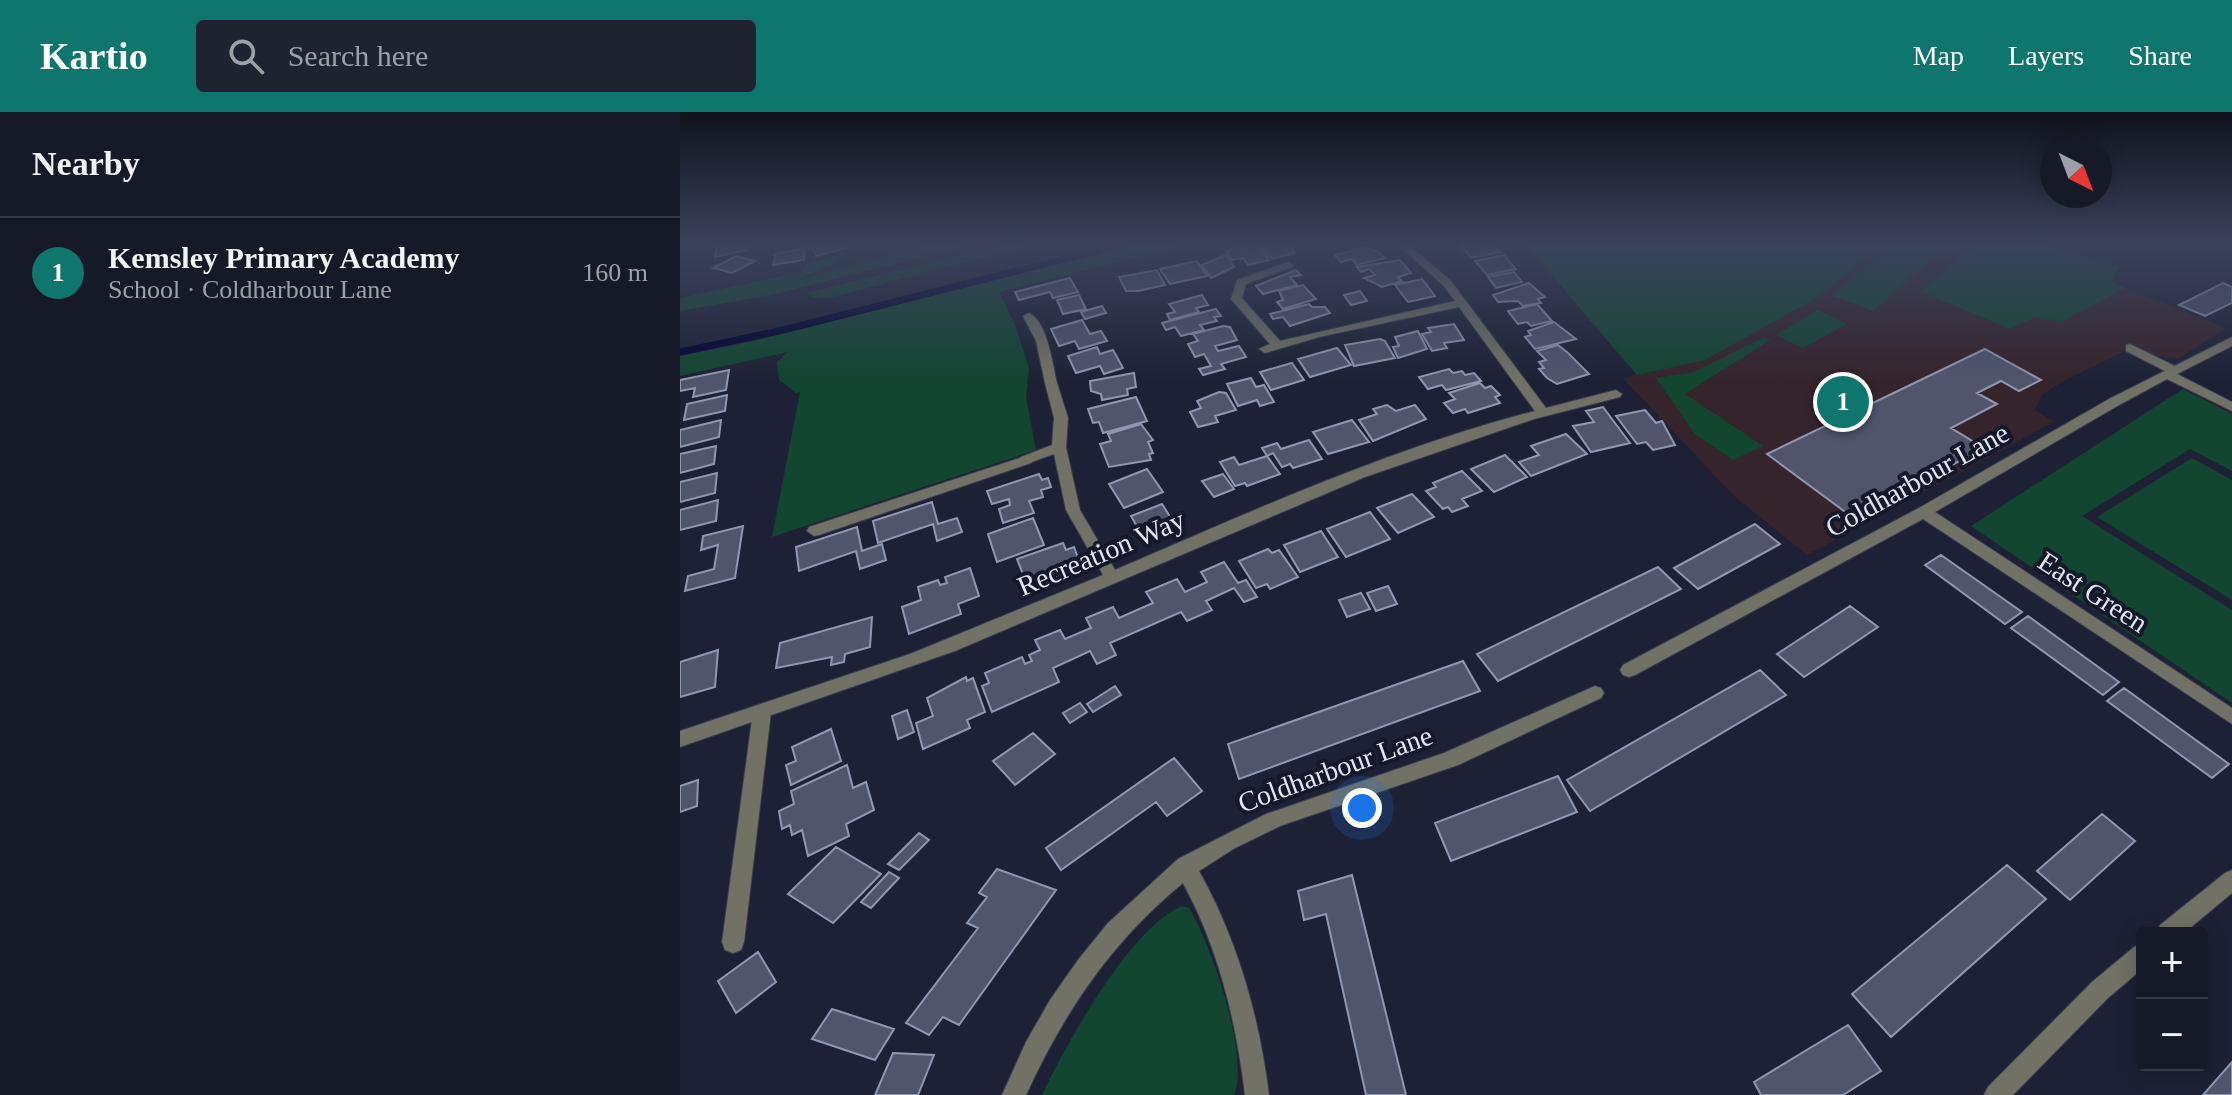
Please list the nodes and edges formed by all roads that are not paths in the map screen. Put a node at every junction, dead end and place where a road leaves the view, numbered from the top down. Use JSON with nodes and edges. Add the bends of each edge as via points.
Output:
{"nodes":[{"id":1,"x":1239,"y":290,"type":"edge"},
{"id":2,"x":1451,"y":290,"type":"edge"},
{"id":3,"x":1460,"y":303,"type":"junction"},
{"id":4,"x":1029,"y":316,"type":"dead end"},
{"id":5,"x":2232,"y":341,"type":"edge"},
{"id":6,"x":2130,"y":348,"type":"dead end"},
{"id":7,"x":2172,"y":373,"type":"junction"},
{"id":8,"x":1616,"y":394,"type":"dead end"},
{"id":9,"x":2232,"y":407,"type":"edge"},
{"id":10,"x":1542,"y":411,"type":"junction"},
{"id":11,"x":1059,"y":447,"type":"junction"},
{"id":12,"x":1924,"y":512,"type":"junction"},
{"id":13,"x":814,"y":531,"type":"dead end"},
{"id":14,"x":1111,"y":576,"type":"junction"},
{"id":15,"x":1629,"y":670,"type":"dead end"},
{"id":16,"x":1595,"y":693,"type":"dead end"},
{"id":17,"x":762,"y":712,"type":"junction"},
{"id":18,"x":2232,"y":717,"type":"edge"},
{"id":19,"x":680,"y":739,"type":"edge"},
{"id":20,"x":1185,"y":866,"type":"junction"},
{"id":21,"x":2232,"y":880,"type":"edge"},
{"id":22,"x":2175,"y":927,"type":"edge"},
{"id":23,"x":733,"y":942,"type":"dead end"},
{"id":24,"x":2136,"y":960,"type":"edge"},
{"id":25,"x":1014,"y":1095,"type":"edge"},
{"id":26,"x":1257,"y":1095,"type":"edge"},
{"id":27,"x":1996,"y":1095,"type":"edge"}],
"edges":[{"from":1,"to":3,"type":"street","via":[[1237,299],[1272,347]]},
{"from":2,"to":3,"type":"street"},
{"from":3,"to":10,"type":"street"},
{"from":4,"to":11,"type":"street","via":[[1043,343],[1061,418]]},
{"from":5,"to":7,"type":"street","name":"Coldharbour Lane"},
{"from":6,"to":7,"type":"street"},
{"from":7,"to":9,"type":"street"},
{"from":7,"to":12,"type":"street","name":"Coldharbour Lane"},
{"from":8,"to":10,"type":"street","name":"Recreation Way"},
{"from":10,"to":14,"type":"street","name":"Recreation Way","via":[[1342,482]]},
{"from":11,"to":13,"type":"street"},
{"from":11,"to":14,"type":"street","via":[[1073,510]]},
{"from":12,"to":15,"type":"street","name":"Coldharbour Lane"},
{"from":12,"to":18,"type":"street","name":"East Green"},
{"from":14,"to":17,"type":"street","name":"Recreation Way","via":[[949,645]]},
{"from":16,"to":20,"type":"street","name":"Coldharbour Lane","via":[[1449,760],[1271,820]]},
{"from":17,"to":19,"type":"street","name":"Recreation Way"},
{"from":17,"to":23,"type":"street"},
{"from":20,"to":25,"type":"street","name":"Coldharbour Lane","via":[[1091,956],[1051,1018]]},
{"from":20,"to":26,"type":"street","via":[[1200,891],[1243,1003]]},
{"from":21,"to":22,"type":"street"},
{"from":24,"to":27,"type":"street"}]}
